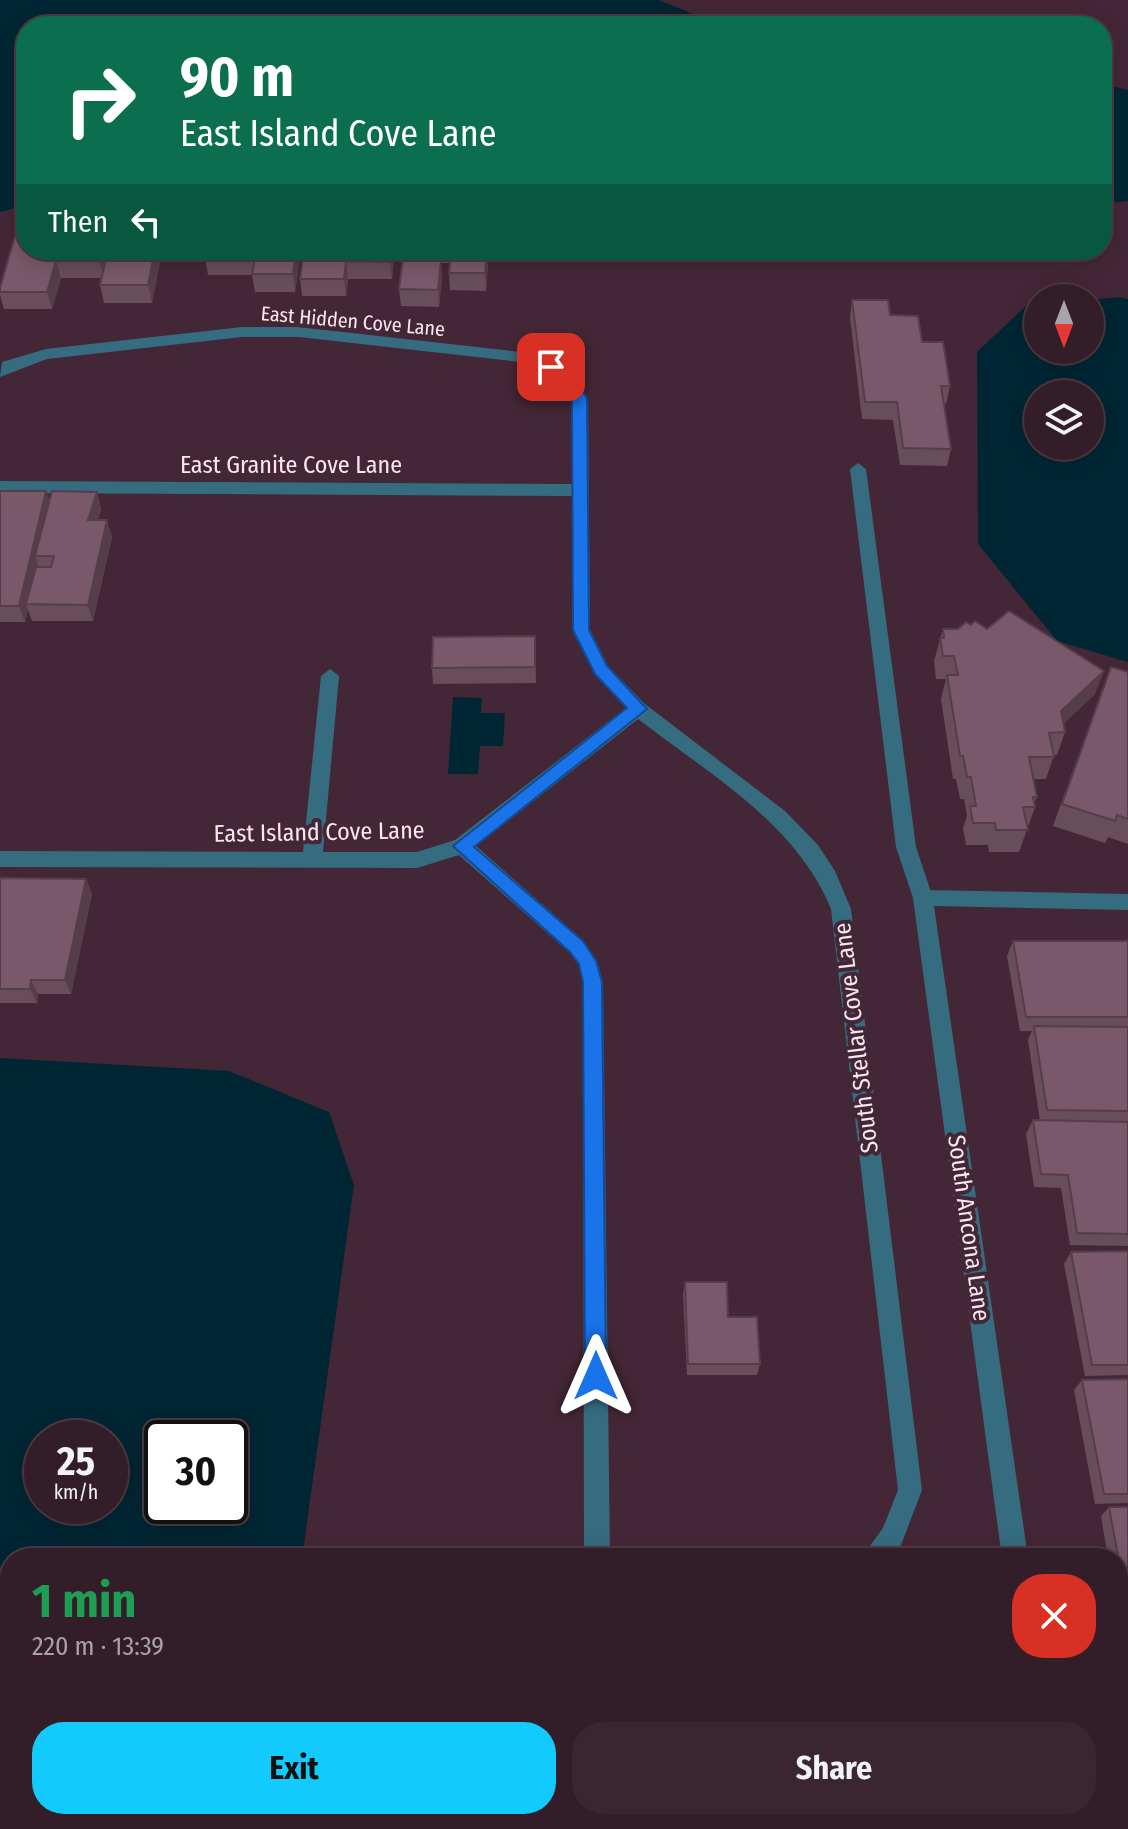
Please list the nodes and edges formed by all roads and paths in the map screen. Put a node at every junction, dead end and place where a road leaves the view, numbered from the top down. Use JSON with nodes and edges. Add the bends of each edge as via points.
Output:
{"nodes":[{"id":1,"x":551,"y":367,"type":"joint"},
{"id":2,"x":4,"y":369,"type":"edge"},
{"id":3,"x":858,"y":469,"type":"dead end"},
{"id":4,"x":0,"y":487,"type":"edge"},
{"id":5,"x":582,"y":490,"type":"junction"},
{"id":6,"x":330,"y":676,"type":"dead end"},
{"id":7,"x":638,"y":709,"type":"junction"},
{"id":8,"x":462,"y":846,"type":"junction"},
{"id":9,"x":0,"y":859,"type":"edge"},
{"id":10,"x":312,"y":860,"type":"junction"},
{"id":11,"x":923,"y":898,"type":"junction"},
{"id":12,"x":1128,"y":902,"type":"edge"},
{"id":13,"x":893,"y":1547,"type":"edge"},
{"id":14,"x":597,"y":1548,"type":"edge"},
{"id":15,"x":1014,"y":1548,"type":"edge"}],
"edges":[{"from":1,"to":2,"type":"street","name":"East Hidden Cove Lane","via":[[520,357],[409,344],[299,332],[242,332],[46,354]]},
{"from":1,"to":5,"type":"street","name":"South Stellar Cove Lane","via":[[580,398]]},
{"from":3,"to":11,"type":"street","name":"South Ancona Lane","via":[[906,847]]},
{"from":4,"to":5,"type":"street","name":"East Granite Cove Lane"},
{"from":5,"to":7,"type":"street","name":"South Stellar Cove Lane","via":[[581,630],[601,670]]},
{"from":6,"to":10,"type":"street"},
{"from":7,"to":8,"type":"street","name":"East Island Cove Lane"},
{"from":7,"to":13,"type":"street","name":"South Stellar Cove Lane","via":[[778,816],[811,851],[841,909],[910,1490]]},
{"from":8,"to":10,"type":"street","name":"East Island Cove Lane","via":[[417,860]]},
{"from":8,"to":14,"type":"street","via":[[577,947],[593,982]]},
{"from":9,"to":10,"type":"street","name":"East Island Cove Lane"},
{"from":11,"to":12,"type":"street"},
{"from":11,"to":15,"type":"street","name":"South Ancona Lane"}]}
